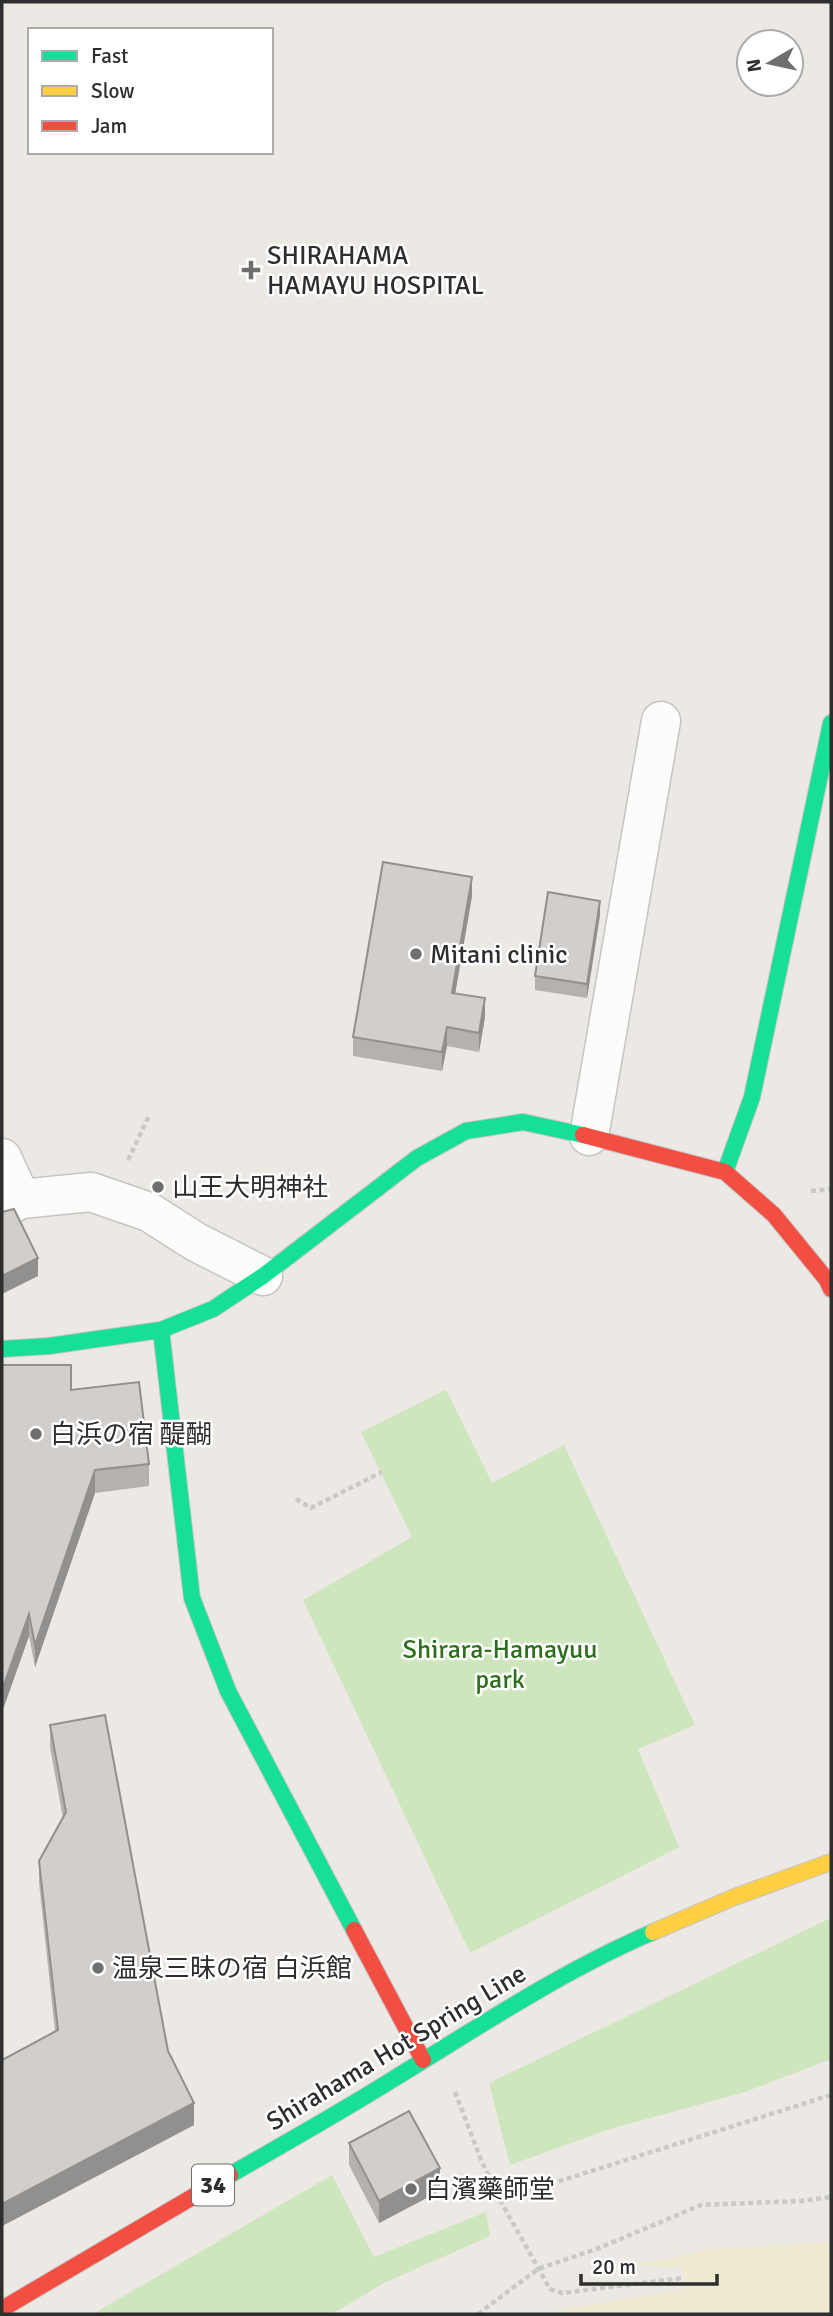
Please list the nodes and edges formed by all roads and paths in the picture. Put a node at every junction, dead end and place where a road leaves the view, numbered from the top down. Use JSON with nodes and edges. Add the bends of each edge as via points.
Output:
{"nodes":[{"id":1,"x":661,"y":721,"type":"dead end"},
{"id":2,"x":831,"y":723,"type":"edge"},
{"id":3,"x":589,"y":1136,"type":"junction"},
{"id":4,"x":2,"y":1158,"type":"edge"},
{"id":5,"x":725,"y":1172,"type":"junction"},
{"id":6,"x":12,"y":1204,"type":"edge"},
{"id":7,"x":263,"y":1276,"type":"junction"},
{"id":8,"x":831,"y":1289,"type":"edge"},
{"id":9,"x":161,"y":1330,"type":"junction"},
{"id":10,"x":2,"y":1349,"type":"edge"},
{"id":11,"x":382,"y":1472,"type":"dead end"},
{"id":12,"x":296,"y":1499,"type":"dead end"},
{"id":13,"x":831,"y":1862,"type":"edge"},
{"id":14,"x":423,"y":2060,"type":"junction"},
{"id":15,"x":456,"y":2092,"type":"dead end"},
{"id":16,"x":831,"y":2095,"type":"edge"},
{"id":17,"x":831,"y":2197,"type":"edge"},
{"id":18,"x":500,"y":2200,"type":"junction"},
{"id":19,"x":538,"y":2269,"type":"junction"},
{"id":20,"x":683,"y":2278,"type":"dead end"},
{"id":21,"x":2,"y":2309,"type":"edge"},
{"id":22,"x":478,"y":2314,"type":"edge"}],
"edges":[{"from":1,"to":3,"type":"street"},
{"from":2,"to":5,"type":"street","via":[[752,1097]]},
{"from":3,"to":5,"type":"street"},
{"from":3,"to":7,"type":"street","via":[[523,1122],[466,1131],[417,1158]]},
{"from":4,"to":6,"type":"street"},
{"from":5,"to":8,"type":"street","via":[[774,1215]]},
{"from":6,"to":7,"type":"street","via":[[91,1192],[149,1212]]},
{"from":7,"to":9,"type":"street","via":[[213,1309]]},
{"from":9,"to":10,"type":"street"},
{"from":9,"to":14,"type":"street","via":[[192,1598],[228,1691]]},
{"from":11,"to":12,"type":"path","via":[[311,1508]]},
{"from":13,"to":14,"type":"street","name":"Shirahama Hot Spring Line","number":"34","via":[[620,1946],[521,1999]]},
{"from":14,"to":21,"type":"street","name":"Shirahama Hot Spring Line","number":"34"},
{"from":15,"to":18,"type":"path"},
{"from":16,"to":18,"type":"path"},
{"from":17,"to":19,"type":"path","via":[[701,2205]]},
{"from":18,"to":19,"type":"path"},
{"from":19,"to":20,"type":"path","via":[[550,2289],[562,2293]]},
{"from":19,"to":22,"type":"path"}]}
